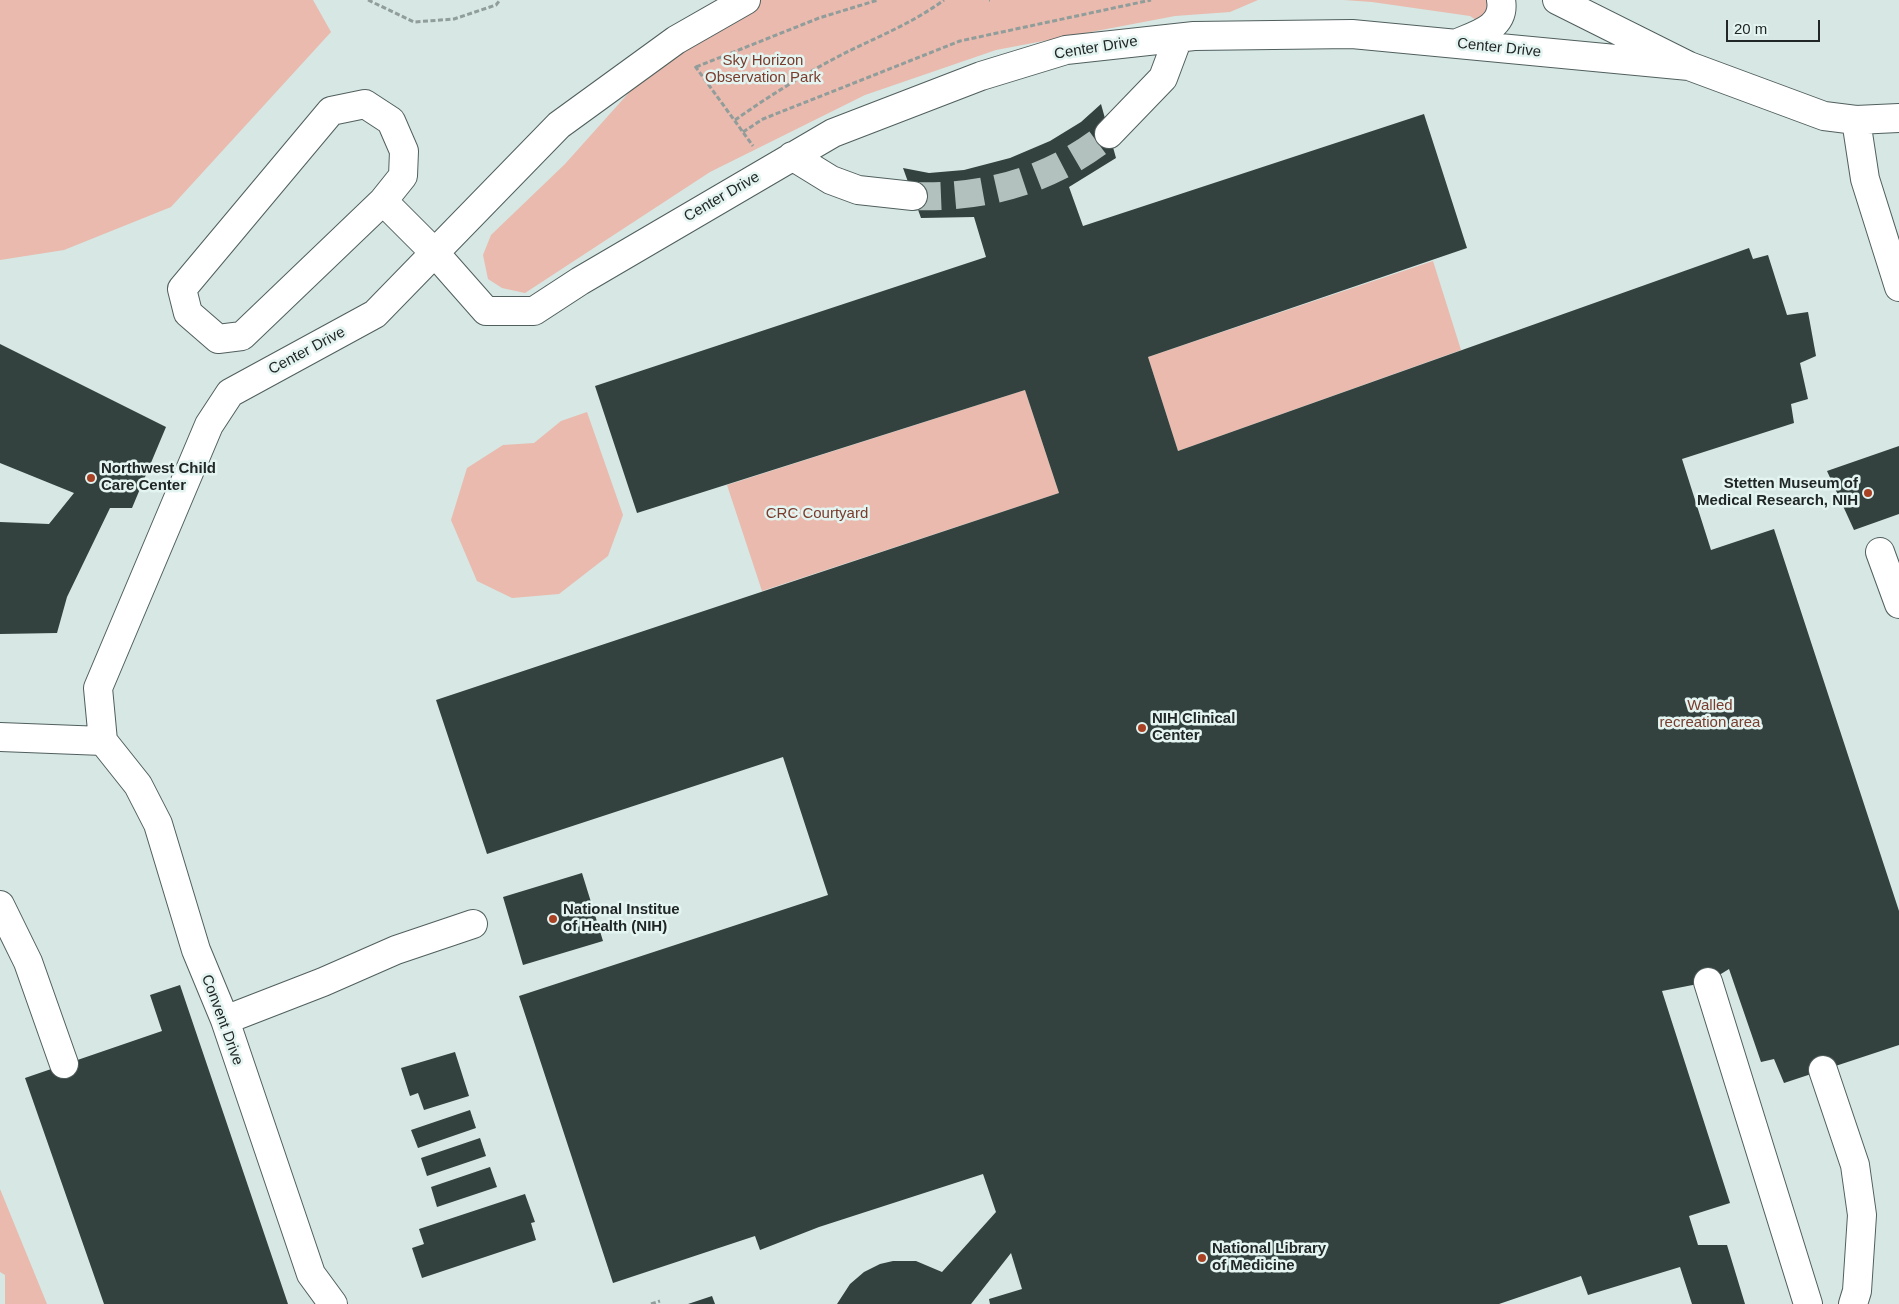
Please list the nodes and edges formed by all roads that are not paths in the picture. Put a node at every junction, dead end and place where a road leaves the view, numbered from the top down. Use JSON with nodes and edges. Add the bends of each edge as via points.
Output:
{"nodes":[{"id":1,"x":746,"y":0,"type":"edge"},
{"id":2,"x":1501,"y":0,"type":"edge"},
{"id":3,"x":1557,"y":0,"type":"edge"},
{"id":4,"x":1178,"y":38,"type":"junction"},
{"id":5,"x":1455,"y":44,"type":"junction"},
{"id":6,"x":1689,"y":66,"type":"junction"},
{"id":7,"x":1899,"y":118,"type":"edge"},
{"id":8,"x":1856,"y":120,"type":"junction"},
{"id":9,"x":1109,"y":134,"type":"tunnel mouth"},
{"id":10,"x":792,"y":156,"type":"junction"},
{"id":11,"x":913,"y":196,"type":"tunnel mouth"},
{"id":12,"x":383,"y":201,"type":"junction"},
{"id":13,"x":434,"y":252,"type":"junction"},
{"id":14,"x":1899,"y":287,"type":"edge"},
{"id":15,"x":1880,"y":552,"type":"dead end"},
{"id":16,"x":1899,"y":604,"type":"edge"},
{"id":17,"x":0,"y":737,"type":"edge"},
{"id":18,"x":103,"y":741,"type":"junction"},
{"id":19,"x":0,"y":905,"type":"edge"},
{"id":20,"x":473,"y":924,"type":"dead end"},
{"id":21,"x":1708,"y":982,"type":"dead end"},
{"id":22,"x":225,"y":1020,"type":"junction"},
{"id":23,"x":64,"y":1064,"type":"dead end"},
{"id":24,"x":1823,"y":1070,"type":"dead end"},
{"id":25,"x":333,"y":1304,"type":"edge"},
{"id":26,"x":1808,"y":1304,"type":"edge"},
{"id":27,"x":1853,"y":1304,"type":"edge"}],
"edges":[{"from":1,"to":13,"type":"street","name":"Center Drive","via":[[676,40],[559,125]]},
{"from":2,"to":5,"type":"street","via":[[1499,18],[1490,29]]},
{"from":3,"to":6,"type":"street","name":"Center Drive"},
{"from":4,"to":5,"type":"street","name":"Center Drive","via":[[1352,34]]},
{"from":4,"to":9,"type":"street","via":[[1163,78]]},
{"from":4,"to":10,"type":"street","name":"Center Drive","via":[[1066,50],[991,73],[834,133]]},
{"from":5,"to":6,"type":"street","name":"Center Drive"},
{"from":6,"to":8,"type":"street","name":"Center Drive","via":[[1824,116]]},
{"from":7,"to":8,"type":"street","name":"Center Drive"},
{"from":8,"to":14,"type":"street","via":[[1865,179]]},
{"from":10,"to":11,"type":"street","via":[[831,180],[858,190]]},
{"from":10,"to":13,"type":"street","name":"Center Drive","via":[[534,311],[486,311]]},
{"from":12,"to":12,"type":"street","via":[[403,176],[404,151],[391,121],[365,104],[331,111],[182,289],[188,313],[218,339],[242,336]]},
{"from":12,"to":13,"type":"street"},
{"from":13,"to":18,"type":"street","name":"Center Drive","via":[[376,314],[230,393],[209,425],[98,688]]},
{"from":15,"to":16,"type":"street"},
{"from":17,"to":18,"type":"street"},
{"from":18,"to":22,"type":"street","name":"Convent Drive","via":[[138,785],[158,824],[196,950]]},
{"from":19,"to":23,"type":"street","via":[[28,962]]},
{"from":20,"to":22,"type":"street","via":[[396,950]]},
{"from":21,"to":26,"type":"street"},
{"from":22,"to":25,"type":"street","name":"Convent Drive","via":[[311,1274]]},
{"from":24,"to":27,"type":"street","via":[[1855,1165],[1862,1215],[1857,1291]]}]}
